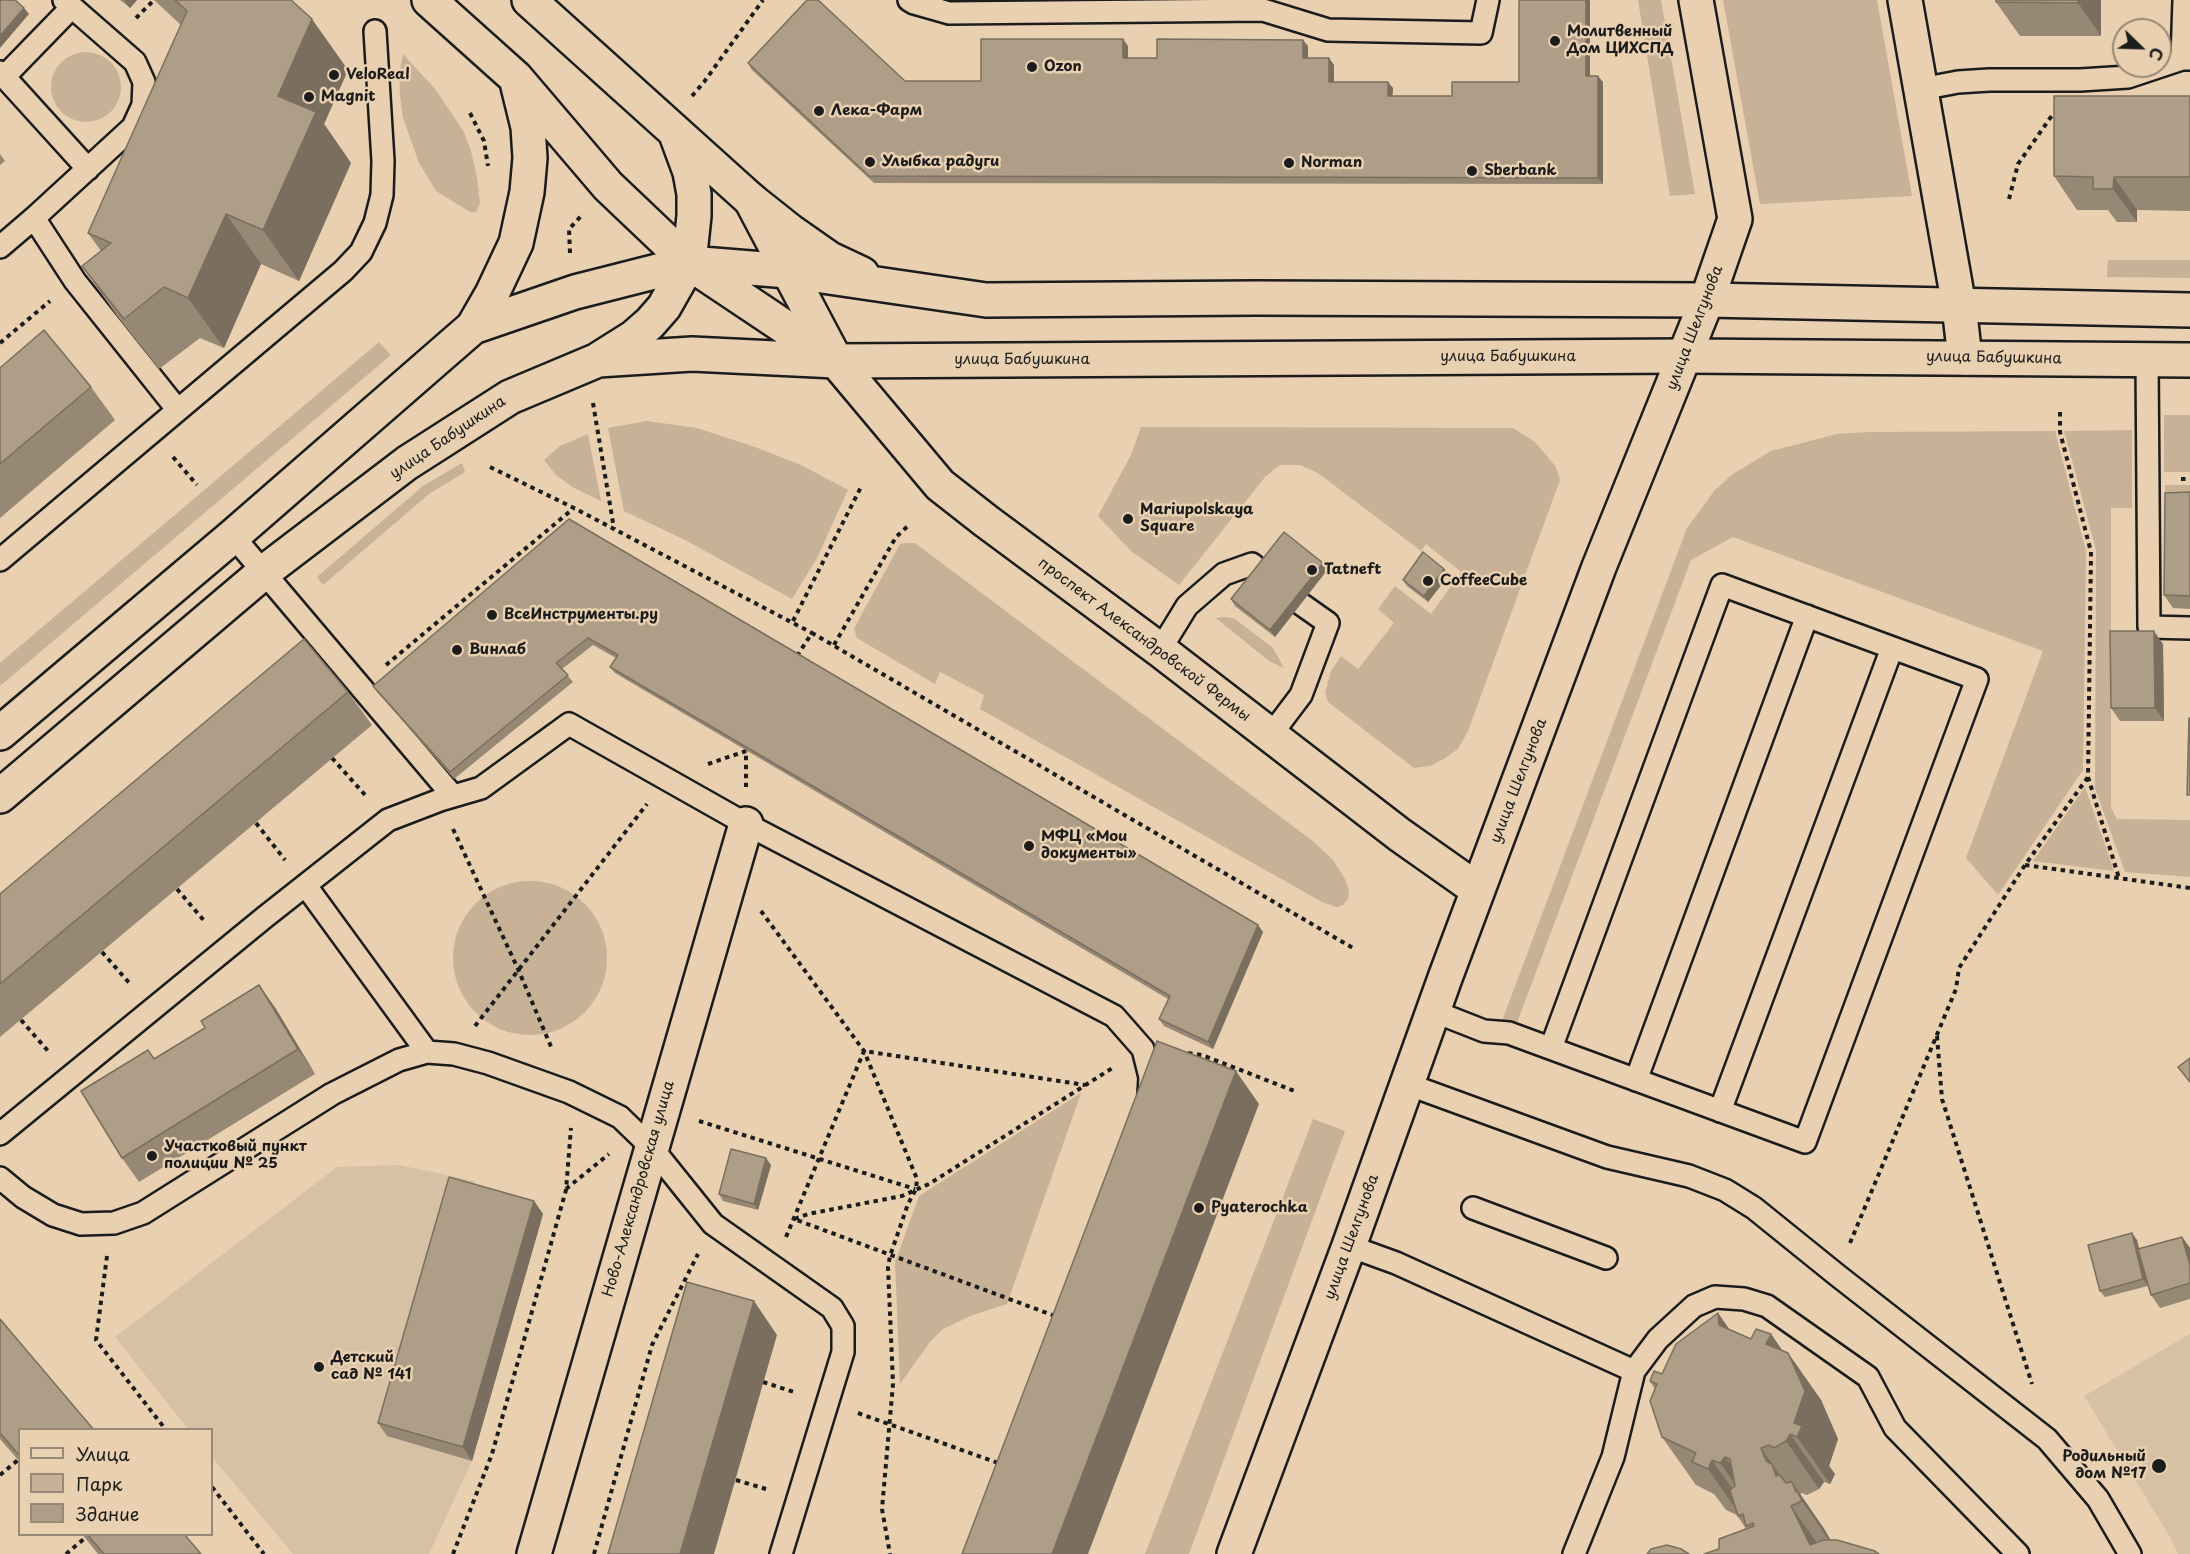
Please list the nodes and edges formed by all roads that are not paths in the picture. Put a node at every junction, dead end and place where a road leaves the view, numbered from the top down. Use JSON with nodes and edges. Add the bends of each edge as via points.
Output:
{"nodes":[{"id":1,"x":429,"y":0,"type":"edge"},
{"id":2,"x":529,"y":0,"type":"edge"},
{"id":3,"x":909,"y":0,"type":"edge"},
{"id":4,"x":1488,"y":0,"type":"edge"},
{"id":5,"x":1696,"y":0,"type":"edge"},
{"id":6,"x":1905,"y":0,"type":"edge"},
{"id":7,"x":2184,"y":0,"type":"edge"},
{"id":8,"x":68,"y":4,"type":"edge"},
{"id":9,"x":1129,"y":6,"type":"edge"},
{"id":10,"x":375,"y":31,"type":"dead end"},
{"id":11,"x":2186,"y":59,"type":"edge"},
{"id":12,"x":2,"y":74,"type":"edge"},
{"id":13,"x":516,"y":78,"type":"junction"},
{"id":14,"x":1921,"y":89,"type":"junction"},
{"id":15,"x":674,"y":131,"type":"junction"},
{"id":16,"x":88,"y":169,"type":"junction"},
{"id":17,"x":751,"y":200,"type":"junction"},
{"id":18,"x":34,"y":218,"type":"junction"},
{"id":19,"x":0,"y":247,"type":"edge"},
{"id":20,"x":689,"y":262,"type":"junction"},
{"id":21,"x":788,"y":272,"type":"junction"},
{"id":22,"x":888,"y":287,"type":"junction"},
{"id":23,"x":1707,"y":300,"type":"junction"},
{"id":24,"x":1959,"y":306,"type":"junction"},
{"id":25,"x":2190,"y":310,"type":"edge"},
{"id":26,"x":473,"y":327,"type":"junction"},
{"id":27,"x":1686,"y":356,"type":"junction"},
{"id":28,"x":1965,"y":358,"type":"junction"},
{"id":29,"x":598,"y":360,"type":"junction"},
{"id":30,"x":2147,"y":360,"type":"junction"},
{"id":31,"x":2190,"y":360,"type":"edge"},
{"id":32,"x":836,"y":361,"type":"junction"},
{"id":33,"x":177,"y":409,"type":"junction"},
{"id":34,"x":233,"y":536,"type":"junction"},
{"id":35,"x":0,"y":560,"type":"edge"},
{"id":36,"x":264,"y":572,"type":"junction"},
{"id":37,"x":1262,"y":573,"type":"edge"},
{"id":38,"x":1301,"y":603,"type":"edge"},
{"id":39,"x":1807,"y":616,"type":"junction"},
{"id":40,"x":2190,"y":628,"type":"edge"},
{"id":41,"x":1892,"y":648,"type":"junction"},
{"id":42,"x":1160,"y":650,"type":"junction"},
{"id":43,"x":0,"y":733,"type":"edge"},
{"id":44,"x":1270,"y":736,"type":"junction"},
{"id":45,"x":0,"y":796,"type":"edge"},
{"id":46,"x":453,"y":796,"type":"junction"},
{"id":47,"x":746,"y":824,"type":"junction"},
{"id":48,"x":306,"y":886,"type":"junction"},
{"id":49,"x":1478,"y":890,"type":"junction"},
{"id":50,"x":1433,"y":1011,"type":"junction"},
{"id":51,"x":1551,"y":1048,"type":"junction"},
{"id":52,"x":427,"y":1052,"type":"junction"},
{"id":53,"x":1636,"y":1080,"type":"junction"},
{"id":54,"x":1407,"y":1084,"type":"junction"},
{"id":55,"x":1720,"y":1111,"type":"junction"},
{"id":56,"x":1147,"y":1115,"type":"edge"},
{"id":57,"x":0,"y":1134,"type":"edge"},
{"id":58,"x":652,"y":1148,"type":"junction"},
{"id":59,"x":0,"y":1178,"type":"edge"},
{"id":60,"x":1473,"y":1208,"type":"dead end"},
{"id":61,"x":1349,"y":1246,"type":"junction"},
{"id":62,"x":1606,"y":1258,"type":"dead end"},
{"id":63,"x":1634,"y":1371,"type":"junction"},
{"id":64,"x":534,"y":1554,"type":"edge"},
{"id":65,"x":781,"y":1554,"type":"edge"},
{"id":66,"x":1234,"y":1554,"type":"edge"},
{"id":67,"x":1574,"y":1554,"type":"edge"},
{"id":68,"x":2018,"y":1554,"type":"edge"},
{"id":69,"x":2130,"y":1554,"type":"edge"}],
"edges":[{"from":1,"to":13,"type":"main road","name":"проспект Александровской Фермы"},
{"from":2,"to":15,"type":"main road","name":"проспект Александровской Фермы"},
{"from":3,"to":9,"type":"lane","via":[[949,13]]},
{"from":4,"to":9,"type":"lane","via":[[1481,33],[1328,30],[1263,10]]},
{"from":5,"to":23,"type":"main road","name":"улица Шелгунова","via":[[1735,219]]},
{"from":6,"to":14,"type":"main road"},
{"from":7,"to":11,"type":"lane"},
{"from":8,"to":12,"type":"lane"},
{"from":8,"to":16,"type":"lane","via":[[135,62],[144,82],[143,105],[132,127]]},
{"from":10,"to":33,"type":"lane","via":[[382,195],[375,224],[361,252]]},
{"from":11,"to":14,"type":"lane","via":[[2127,77],[1989,80]]},
{"from":12,"to":16,"type":"lane"},
{"from":13,"to":20,"type":"main road","name":"проспект Александровской Фермы","via":[[608,186]]},
{"from":13,"to":26,"type":"main road","via":[[528,127],[527,192],[516,243]]},
{"from":14,"to":24,"type":"main road"},
{"from":15,"to":17,"type":"main road","name":"проспект Александровской Фермы"},
{"from":15,"to":20,"type":"main road","via":[[694,194]]},
{"from":16,"to":18,"type":"lane"},
{"from":17,"to":21,"type":"main road","name":"проспект Александровской Фермы"},
{"from":17,"to":22,"type":"main road","name":"проспект Александровской Фермы","via":[[830,259]]},
{"from":18,"to":19,"type":"lane"},
{"from":18,"to":33,"type":"lane","via":[[75,280]]},
{"from":20,"to":21,"type":"main road"},
{"from":20,"to":26,"type":"main road","via":[[575,292]]},
{"from":20,"to":29,"type":"main road","via":[[664,307],[650,323]]},
{"from":20,"to":32,"type":"main road","name":"проспект Александровской Фермы"},
{"from":21,"to":22,"type":"main road"},
{"from":21,"to":32,"type":"main road","name":"проспект Александровской Фермы"},
{"from":22,"to":23,"type":"main road","via":[[986,300]]},
{"from":23,"to":24,"type":"main road"},
{"from":23,"to":27,"type":"main road","name":"улица Шелгунова"},
{"from":24,"to":25,"type":"main road"},
{"from":24,"to":28,"type":"main road"},
{"from":26,"to":34,"type":"main road"},
{"from":27,"to":28,"type":"main road","name":"улица Бабушкина"},
{"from":27,"to":32,"type":"main road","name":"улица Бабушкина"},
{"from":27,"to":49,"type":"main road","name":"улица Шелгунова","via":[[1642,457]]},
{"from":28,"to":30,"type":"main road","name":"улица Бабушкина"},
{"from":29,"to":32,"type":"main road","name":"улица Бабушкина","via":[[692,354]]},
{"from":29,"to":36,"type":"main road","name":"улица Бабушкина","via":[[510,397],[452,432]]},
{"from":30,"to":31,"type":"main road","name":"улица Бабушкина"},
{"from":30,"to":40,"type":"lane","via":[[2149,627]]},
{"from":32,"to":42,"type":"main road","name":"проспект Александровской Фермы","via":[[940,485]]},
{"from":33,"to":35,"type":"lane"},
{"from":34,"to":36,"type":"lane"},
{"from":34,"to":43,"type":"main road"},
{"from":36,"to":45,"type":"main road","name":"улица Бабушкина"},
{"from":36,"to":46,"type":"lane"},
{"from":37,"to":42,"type":"lane","via":[[1251,564],[1224,574],[1187,606]]},
{"from":38,"to":44,"type":"lane","via":[[1328,623],[1301,695]]},
{"from":39,"to":41,"type":"lane"},
{"from":39,"to":51,"type":"lane","via":[[1722,585]]},
{"from":39,"to":53,"type":"lane"},
{"from":41,"to":55,"type":"lane"},
{"from":41,"to":55,"type":"lane","via":[[1977,679],[1806,1143]]},
{"from":42,"to":44,"type":"main road","name":"проспект Александровской Фермы"},
{"from":44,"to":49,"type":"main road","name":"проспект Александровской Фермы"},
{"from":46,"to":47,"type":"lane","via":[[481,788],[569,724]]},
{"from":46,"to":48,"type":"lane","via":[[388,820]]},
{"from":47,"to":56,"type":"lane","via":[[1114,1016],[1143,1049],[1150,1077]]},
{"from":47,"to":58,"type":"main road","name":"Ново-Александровская улица"},
{"from":48,"to":52,"type":"lane"},
{"from":48,"to":57,"type":"lane"},
{"from":49,"to":50,"type":"main road","name":"улица Шелгунова"},
{"from":50,"to":51,"type":"lane","via":[[1484,1031],[1509,1033]]},
{"from":50,"to":54,"type":"main road","name":"улица Шелгунова"},
{"from":51,"to":53,"type":"lane"},
{"from":52,"to":58,"type":"lane","via":[[488,1063],[569,1092],[620,1117]]},
{"from":52,"to":59,"type":"lane","via":[[399,1059],[332,1095],[143,1213],[114,1223],[81,1224],[53,1215]]},
{"from":53,"to":55,"type":"lane"},
{"from":54,"to":61,"type":"main road","name":"улица Шелгунова"},
{"from":54,"to":69,"type":"lane","via":[[1607,1157],[1689,1176],[1725,1190],[1754,1208],[2047,1439],[2098,1499]]},
{"from":58,"to":64,"type":"main road","name":"Ново-Александровская улица"},
{"from":58,"to":65,"type":"lane","via":[[713,1224],[832,1308],[843,1326],[843,1352]]},
{"from":60,"to":62,"type":"lane"},
{"from":61,"to":63,"type":"lane","via":[[1396,1263]]},
{"from":61,"to":66,"type":"main road","name":"улица Шелгунова"},
{"from":63,"to":67,"type":"lane","via":[[1613,1457]]},
{"from":63,"to":68,"type":"lane","via":[[1658,1339],[1694,1306],[1715,1297],[1767,1306],[1868,1377],[1895,1428]]}]}
